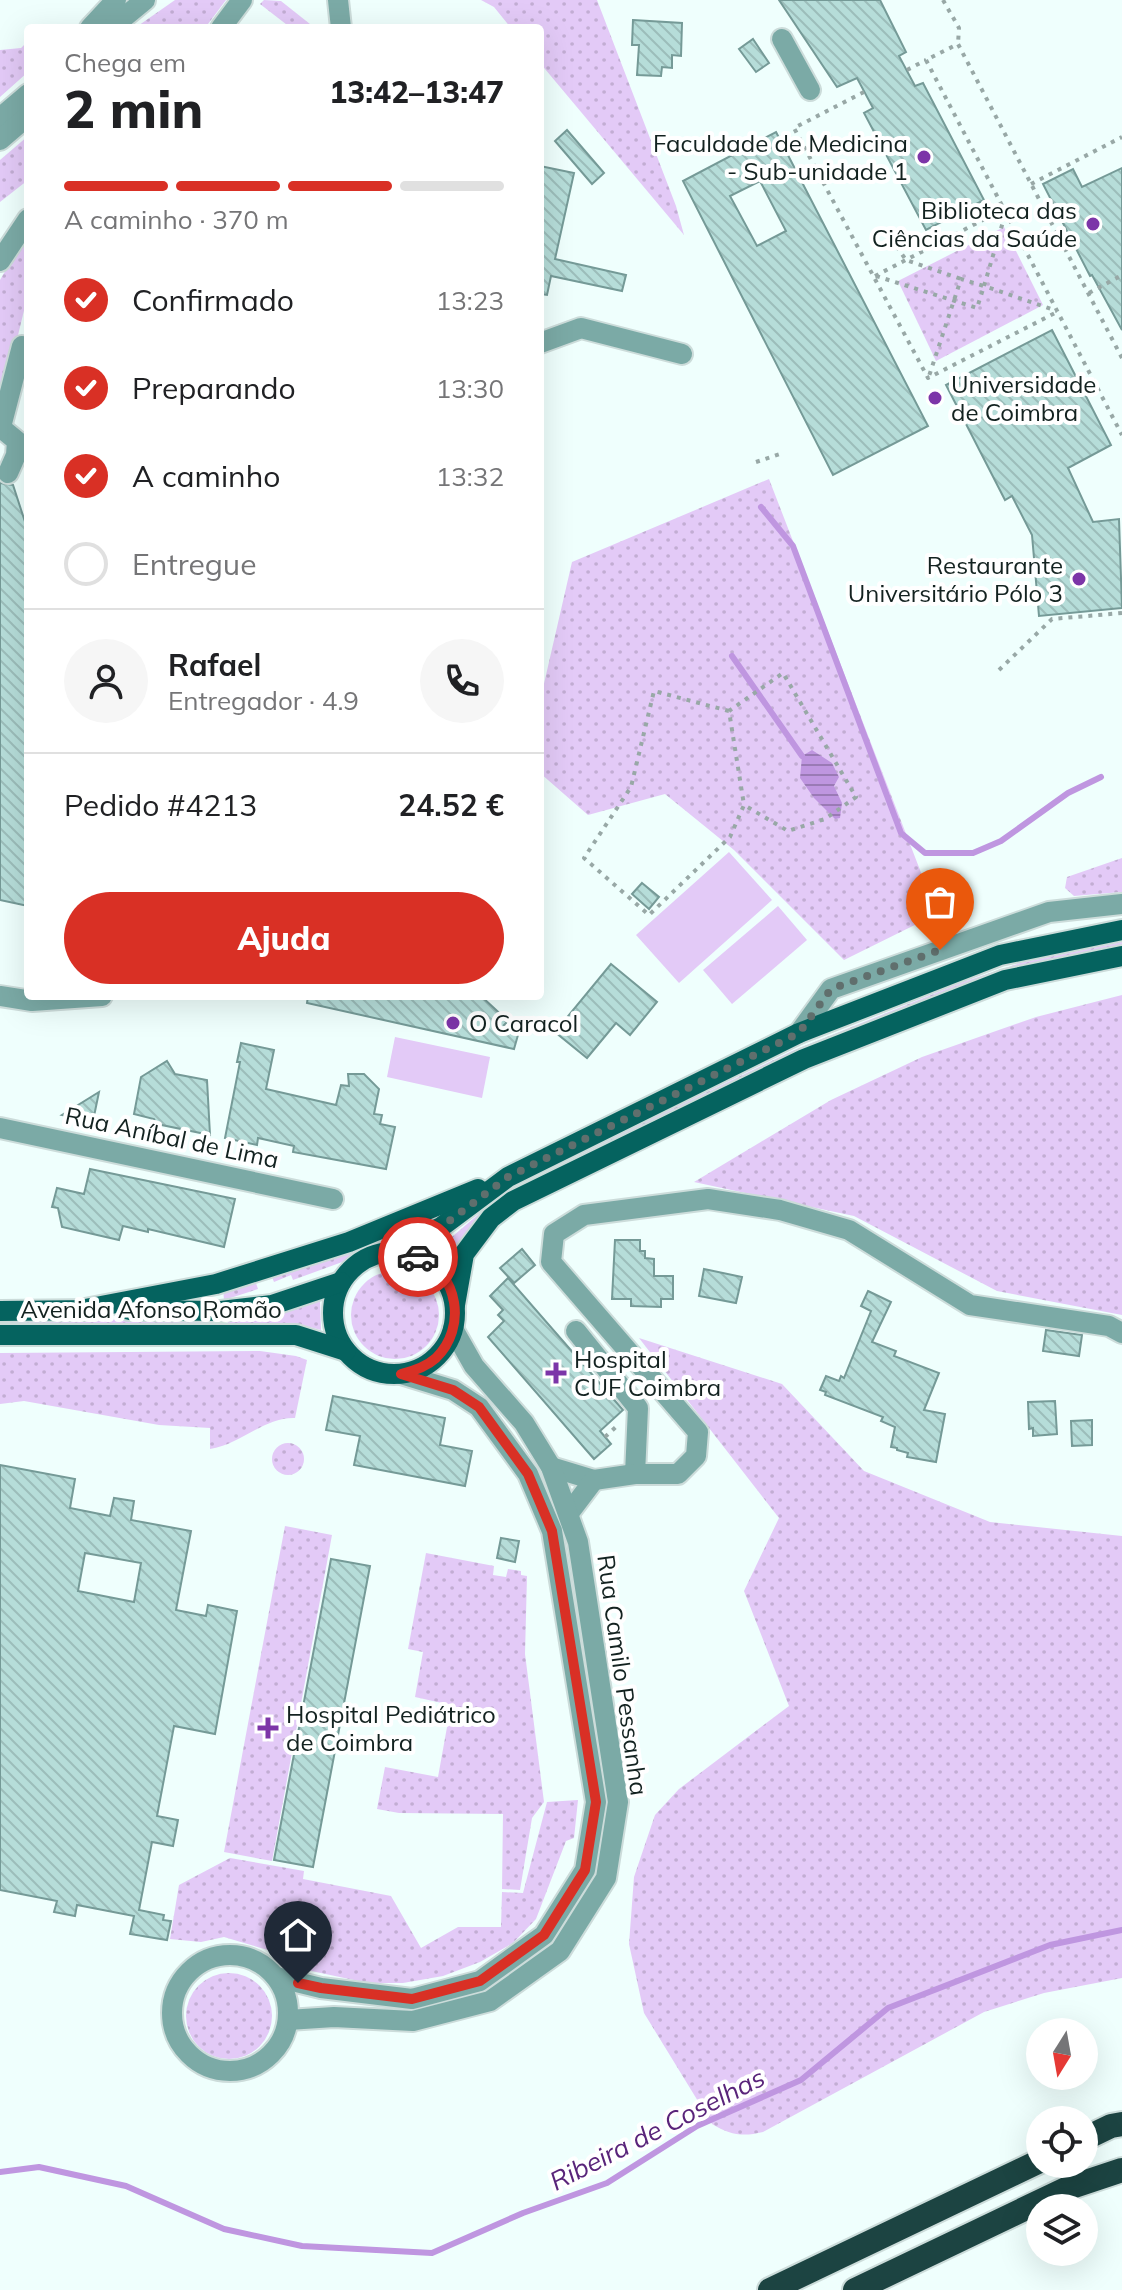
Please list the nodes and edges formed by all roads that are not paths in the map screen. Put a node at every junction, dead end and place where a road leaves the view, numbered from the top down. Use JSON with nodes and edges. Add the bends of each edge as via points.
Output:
{"nodes":[{"id":1,"x":116,"y":0,"type":"edge"},
{"id":2,"x":145,"y":0,"type":"edge"},
{"id":3,"x":242,"y":0,"type":"edge"},
{"id":4,"x":338,"y":0,"type":"edge"},
{"id":5,"x":94,"y":24,"type":"edge"},
{"id":6,"x":115,"y":24,"type":"edge"},
{"id":7,"x":224,"y":24,"type":"edge"},
{"id":8,"x":341,"y":24,"type":"edge"},
{"id":9,"x":782,"y":39,"type":"dead end"},
{"id":10,"x":810,"y":90,"type":"dead end"},
{"id":11,"x":24,"y":97,"type":"edge"},
{"id":12,"x":0,"y":118,"type":"edge"},
{"id":13,"x":24,"y":119,"type":"edge"},
{"id":14,"x":0,"y":140,"type":"edge"},
{"id":15,"x":24,"y":220,"type":"edge"},
{"id":16,"x":24,"y":223,"type":"edge"},
{"id":17,"x":0,"y":235,"type":"edge"},
{"id":18,"x":0,"y":261,"type":"edge"},
{"id":19,"x":544,"y":342,"type":"edge"},
{"id":20,"x":22,"y":346,"type":"dead end"},
{"id":21,"x":682,"y":354,"type":"dead end"},
{"id":22,"x":0,"y":427,"type":"edge"},
{"id":23,"x":8,"y":473,"type":"dead end"},
{"id":24,"x":1122,"y":904,"type":"edge"},
{"id":25,"x":1122,"y":930,"type":"edge"},
{"id":26,"x":1122,"y":956,"type":"edge"},
{"id":27,"x":0,"y":996,"type":"edge"},
{"id":28,"x":24,"y":1000,"type":"edge"},
{"id":29,"x":26,"y":1000,"type":"edge"},
{"id":30,"x":46,"y":1000,"type":"edge"},
{"id":31,"x":799,"y":1033,"type":"junction"},
{"id":32,"x":0,"y":1128,"type":"edge"},
{"id":33,"x":508,"y":1177,"type":"junction"},
{"id":34,"x":333,"y":1199,"type":"dead end"},
{"id":35,"x":388,"y":1252,"type":"junction"},
{"id":36,"x":341,"y":1282,"type":"junction"},
{"id":37,"x":455,"y":1305,"type":"junction"},
{"id":38,"x":80,"y":1310,"type":"junction"},
{"id":39,"x":0,"y":1311,"type":"edge"},
{"id":40,"x":453,"y":1329,"type":"junction"},
{"id":41,"x":576,"y":1331,"type":"dead end"},
{"id":42,"x":1122,"y":1333,"type":"edge"},
{"id":43,"x":0,"y":1335,"type":"edge"},
{"id":44,"x":346,"y":1351,"type":"junction"},
{"id":45,"x":401,"y":1374,"type":"junction"},
{"id":46,"x":551,"y":1467,"type":"junction"},
{"id":47,"x":635,"y":1474,"type":"junction"},
{"id":48,"x":594,"y":1480,"type":"junction"},
{"id":49,"x":569,"y":1513,"type":"junction"},
{"id":50,"x":276,"y":1977,"type":"junction"},
{"id":51,"x":288,"y":2020,"type":"junction"},
{"id":52,"x":1118,"y":2124,"type":"edge"},
{"id":53,"x":1098,"y":2133,"type":"edge"},
{"id":54,"x":1026,"y":2168,"type":"edge"},
{"id":55,"x":1122,"y":2170,"type":"edge"},
{"id":56,"x":770,"y":2290,"type":"edge"},
{"id":57,"x":855,"y":2290,"type":"edge"}],
"edges":[{"from":1,"to":5,"type":"street"},
{"from":2,"to":6,"type":"street"},
{"from":3,"to":7,"type":"street"},
{"from":4,"to":8,"type":"street"},
{"from":9,"to":10,"type":"street"},
{"from":11,"to":12,"type":"street"},
{"from":13,"to":14,"type":"street"},
{"from":15,"to":17,"type":"street"},
{"from":16,"to":18,"type":"street"},
{"from":19,"to":21,"type":"street","via":[[581,328]]},
{"from":20,"to":22,"type":"street"},
{"from":22,"to":23,"type":"street","via":[[17,441]]},
{"from":24,"to":31,"type":"street","via":[[1049,912],[831,989]]},
{"from":25,"to":31,"type":"main road","via":[[1000,955]]},
{"from":26,"to":37,"type":"main road","via":[[1005,980],[804,1059],[513,1201],[491,1218],[464,1254]]},
{"from":27,"to":28,"type":"street"},
{"from":29,"to":30,"type":"street"},
{"from":31,"to":33,"type":"main road"},
{"from":32,"to":34,"type":"street","name":"Rua Aníbal de Lima"},
{"from":33,"to":35,"type":"main road","via":[[441,1227]]},
{"from":33,"to":38,"type":"main road","via":[[349,1242],[216,1284]]},
{"from":35,"to":36,"type":"main road","via":[[353,1267]]},
{"from":35,"to":37,"type":"main road","via":[[416,1256],[440,1271]]},
{"from":36,"to":38,"type":"main road","name":"Avenida Afonso Romão","via":[[259,1307]]},
{"from":36,"to":44,"type":"main road","via":[[333,1310]]},
{"from":37,"to":40,"type":"main road"},
{"from":38,"to":39,"type":"main road","name":"Avenida Afonso Romão"},
{"from":40,"to":45,"type":"main road","via":[[434,1360]]},
{"from":40,"to":46,"type":"street","name":"Rua Camilo Pessanha","via":[[474,1366],[524,1423]]},
{"from":41,"to":47,"type":"street","via":[[638,1408]]},
{"from":42,"to":47,"type":"street","via":[[1109,1326],[970,1305],[849,1230],[780,1210],[708,1199],[584,1215],[554,1234],[551,1262],[698,1432],[696,1456],[678,1474]]},
{"from":43,"to":44,"type":"main road","name":"Avenida Afonso Romão","via":[[296,1335]]},
{"from":44,"to":45,"type":"main road","via":[[381,1373]]},
{"from":45,"to":50,"type":"street","name":"Rua Camilo Pessanha","via":[[453,1390],[479,1407],[528,1474],[552,1531],[596,1802],[585,1870],[544,1935],[480,1981],[412,1999]]},
{"from":46,"to":48,"type":"street"},
{"from":46,"to":49,"type":"street","name":"Rua Camilo Pessanha"},
{"from":47,"to":48,"type":"street"},
{"from":48,"to":49,"type":"street"},
{"from":49,"to":51,"type":"street","name":"Rua Camilo Pessanha","via":[[578,1542],[618,1802],[606,1878],[560,1951],[490,2001],[413,2021]]},
{"from":50,"to":51,"type":"street"},
{"from":50,"to":51,"type":"street","via":[[240,1957],[214,1957],[199,1964],[175,1994],[175,2032],[199,2062],[236,2071],[271,2055]]},
{"from":52,"to":53,"type":"highway"},
{"from":54,"to":56,"type":"highway"},
{"from":55,"to":57,"type":"highway","via":[[1068,2188]]}]}
